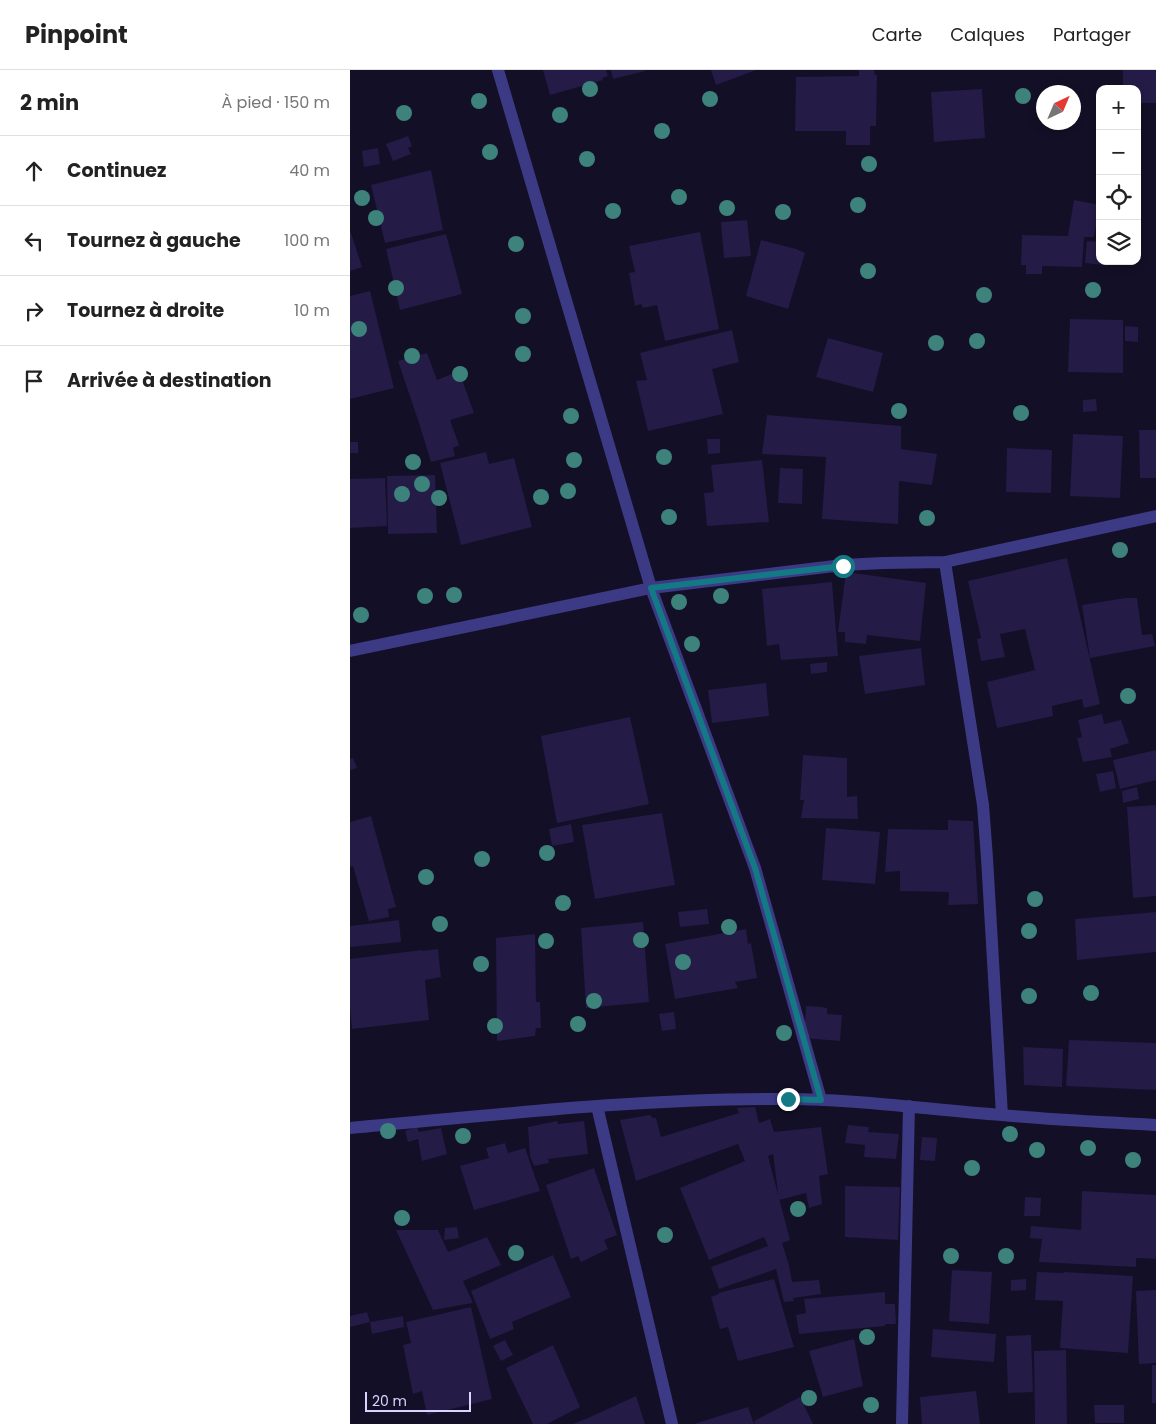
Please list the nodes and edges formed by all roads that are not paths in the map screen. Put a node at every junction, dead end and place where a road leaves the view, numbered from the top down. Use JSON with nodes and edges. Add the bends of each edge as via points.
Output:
{"nodes":[{"id":1,"x":498,"y":70,"type":"edge"},
{"id":2,"x":1156,"y":516,"type":"edge"},
{"id":3,"x":945,"y":562,"type":"junction"},
{"id":4,"x":651,"y":588,"type":"junction"},
{"id":5,"x":350,"y":651,"type":"edge"},
{"id":6,"x":821,"y":1100,"type":"junction"},
{"id":7,"x":598,"y":1106,"type":"junction"},
{"id":8,"x":909,"y":1106,"type":"junction"},
{"id":9,"x":1002,"y":1115,"type":"junction"},
{"id":10,"x":1156,"y":1125,"type":"edge"},
{"id":11,"x":350,"y":1128,"type":"edge"},
{"id":12,"x":672,"y":1424,"type":"edge"},
{"id":13,"x":902,"y":1424,"type":"edge"}],
"edges":[{"from":1,"to":4,"type":"street"},
{"from":2,"to":3,"type":"street"},
{"from":3,"to":4,"type":"street","via":[[843,566]]},
{"from":3,"to":9,"type":"street","via":[[983,805]]},
{"from":4,"to":5,"type":"street"},
{"from":4,"to":6,"type":"street","via":[[755,868]]},
{"from":6,"to":7,"type":"street","via":[[690,1100]]},
{"from":6,"to":8,"type":"street"},
{"from":7,"to":11,"type":"street"},
{"from":7,"to":12,"type":"street"},
{"from":8,"to":9,"type":"street"},
{"from":8,"to":13,"type":"street"},
{"from":9,"to":10,"type":"street"}]}
